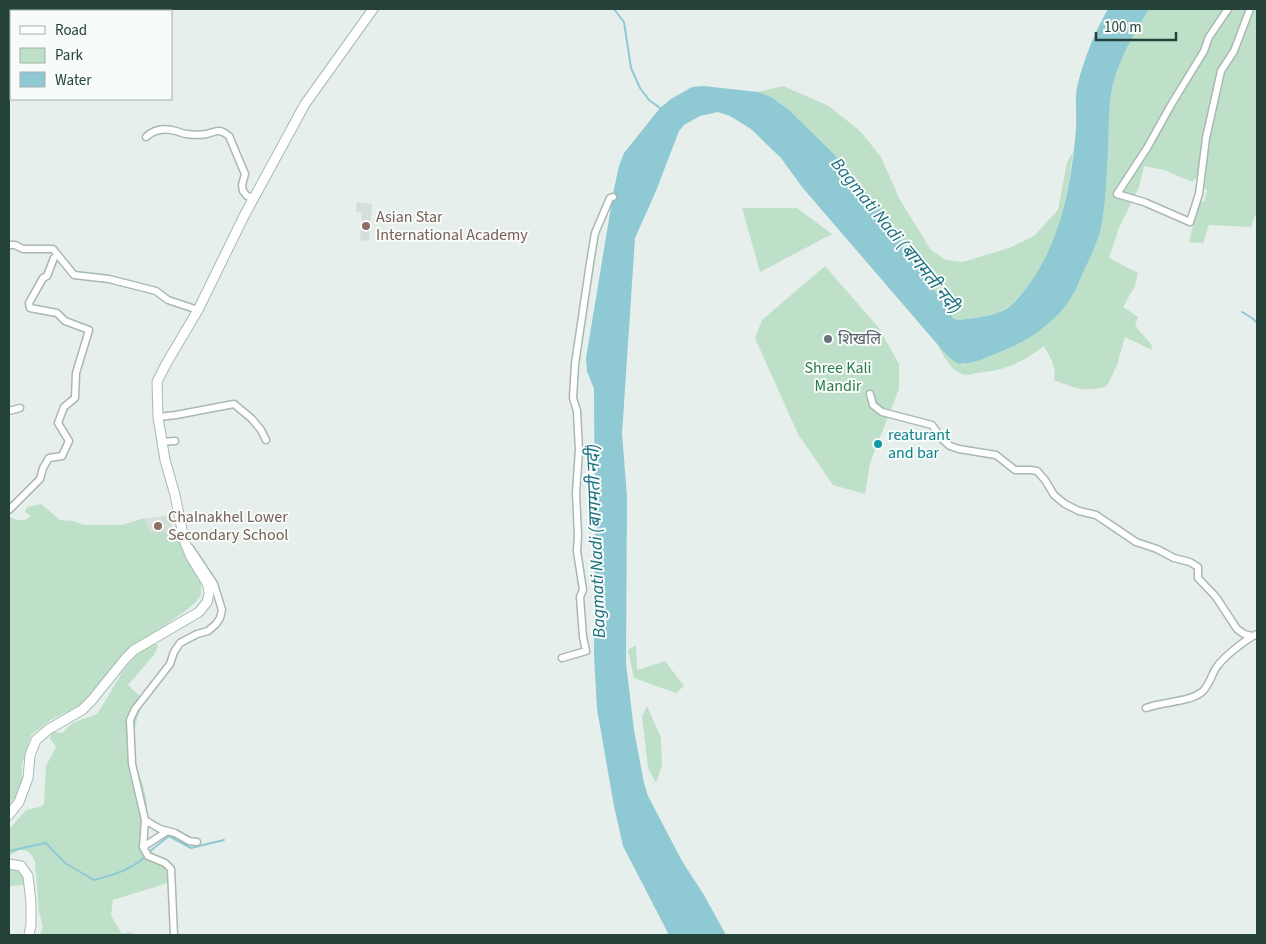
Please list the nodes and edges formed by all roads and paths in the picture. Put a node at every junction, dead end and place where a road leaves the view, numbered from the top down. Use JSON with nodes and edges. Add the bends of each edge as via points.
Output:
{"nodes":[{"id":1,"x":373,"y":9,"type":"edge"},
{"id":2,"x":1228,"y":9,"type":"edge"},
{"id":3,"x":1250,"y":9,"type":"edge"},
{"id":4,"x":146,"y":137,"type":"dead end"},
{"id":5,"x":613,"y":197,"type":"dead end"},
{"id":6,"x":254,"y":198,"type":"junction"},
{"id":7,"x":9,"y":245,"type":"edge"},
{"id":8,"x":57,"y":254,"type":"junction"},
{"id":9,"x":198,"y":310,"type":"junction"},
{"id":10,"x":870,"y":394,"type":"dead end"},
{"id":11,"x":20,"y":408,"type":"dead end"},
{"id":12,"x":9,"y":411,"type":"edge"},
{"id":13,"x":158,"y":416,"type":"junction"},
{"id":14,"x":266,"y":440,"type":"dead end"},
{"id":15,"x":176,"y":441,"type":"dead end"},
{"id":16,"x":161,"y":442,"type":"junction"},
{"id":17,"x":9,"y":510,"type":"edge"},
{"id":18,"x":184,"y":540,"type":"junction"},
{"id":19,"x":1255,"y":635,"type":"edge"},
{"id":20,"x":562,"y":658,"type":"dead end"},
{"id":21,"x":1146,"y":708,"type":"dead end"},
{"id":22,"x":9,"y":815,"type":"edge"},
{"id":23,"x":145,"y":820,"type":"junction"},
{"id":24,"x":166,"y":832,"type":"junction"},
{"id":25,"x":197,"y":842,"type":"dead end"},
{"id":26,"x":143,"y":847,"type":"junction"},
{"id":27,"x":9,"y":864,"type":"edge"},
{"id":28,"x":29,"y":935,"type":"edge"},
{"id":29,"x":174,"y":935,"type":"edge"}],
"edges":[{"from":1,"to":6,"type":"main road","via":[[310,97]]},
{"from":2,"to":3,"type":"street","via":[[1117,194],[1190,222],[1199,194],[1206,138],[1221,71],[1234,51]]},
{"from":4,"to":6,"type":"street","via":[[152,131],[164,129],[185,135],[207,134],[215,130],[225,133],[245,174],[243,191]]},
{"from":5,"to":20,"type":"street","via":[[595,233],[578,340],[573,398],[579,450],[577,551],[583,590],[580,597],[586,652]]},
{"from":6,"to":9,"type":"main road"},
{"from":7,"to":8,"type":"street","via":[[24,249],[53,249]]},
{"from":8,"to":9,"type":"street","via":[[74,275],[109,279],[156,291],[168,300]]},
{"from":8,"to":17,"type":"street","via":[[29,303],[30,308],[57,313],[65,321],[89,330],[76,373],[75,398],[64,407],[58,422],[69,441],[62,456],[49,458],[40,479]]},
{"from":9,"to":13,"type":"main road","via":[[157,382]]},
{"from":10,"to":19,"type":"street","via":[[873,405],[882,412],[932,425],[942,439],[956,448],[996,455],[1015,470],[1037,472],[1054,496],[1065,504],[1096,515],[1136,542],[1194,564],[1198,567],[1198,578],[1216,597],[1237,630]]},
{"from":11,"to":12,"type":"street"},
{"from":13,"to":14,"type":"street","via":[[234,404],[252,419]]},
{"from":13,"to":16,"type":"main road"},
{"from":15,"to":16,"type":"street"},
{"from":16,"to":18,"type":"main road"},
{"from":18,"to":22,"type":"main road","via":[[208,585],[209,596],[204,606],[134,650],[82,710],[36,740],[20,802]]},
{"from":18,"to":23,"type":"street","via":[[214,584],[222,610],[220,618],[208,631],[180,643],[170,664],[130,720],[132,764]]},
{"from":19,"to":21,"type":"street","via":[[1220,662],[1200,693],[1192,698]]},
{"from":23,"to":24,"type":"street"},
{"from":23,"to":26,"type":"street"},
{"from":24,"to":25,"type":"street"},
{"from":24,"to":26,"type":"street"},
{"from":26,"to":29,"type":"street","via":[[148,856],[165,863],[170,869]]},
{"from":27,"to":28,"type":"main road","via":[[21,866],[28,876],[32,913]]}]}
